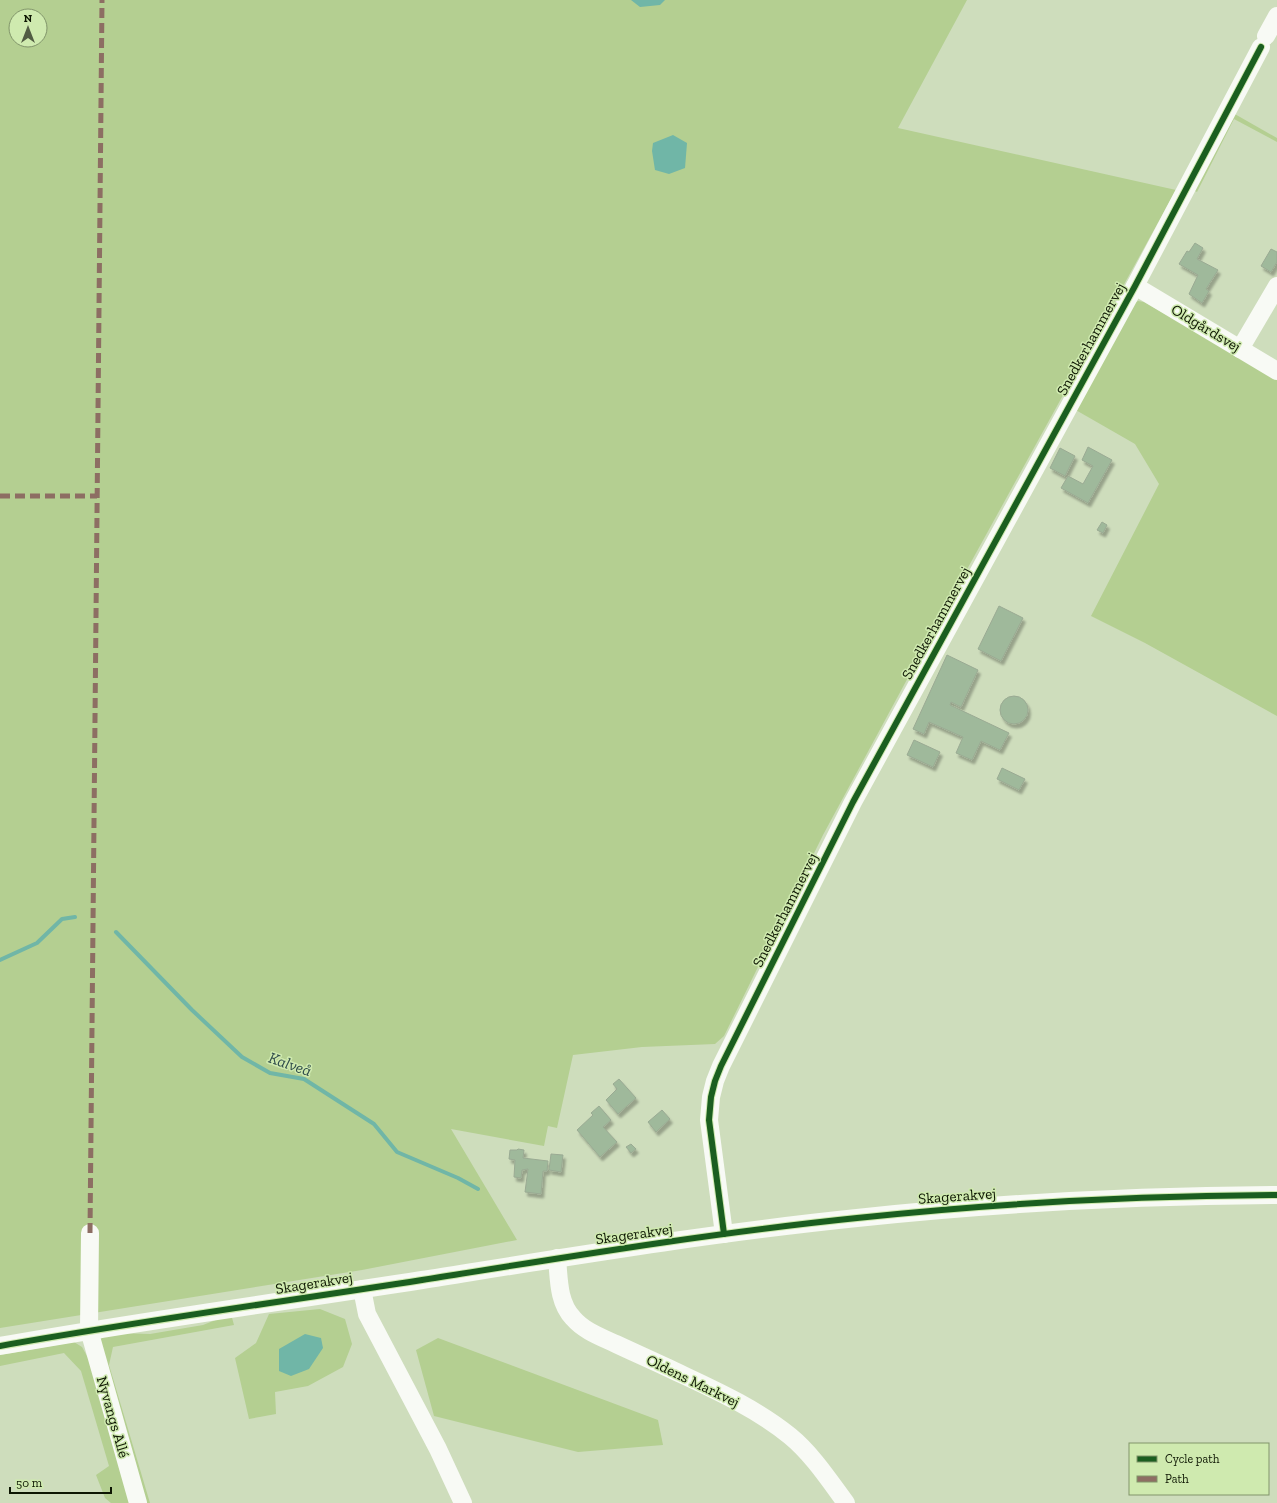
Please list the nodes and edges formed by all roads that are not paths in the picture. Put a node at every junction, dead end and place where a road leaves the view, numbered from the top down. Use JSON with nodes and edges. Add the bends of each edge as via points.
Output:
{"nodes":[{"id":1,"x":1277,"y":16,"type":"edge"},
{"id":2,"x":1135,"y":286,"type":"junction"},
{"id":3,"x":1277,"y":286,"type":"edge"},
{"id":4,"x":1240,"y":349,"type":"junction"},
{"id":5,"x":1277,"y":371,"type":"edge"},
{"id":6,"x":1277,"y":1195,"type":"edge"},
{"id":7,"x":90,"y":1233,"type":"dead end"},
{"id":8,"x":724,"y":1234,"type":"junction"},
{"id":9,"x":556,"y":1258,"type":"junction"},
{"id":10,"x":362,"y":1289,"type":"junction"},
{"id":11,"x":89,"y":1330,"type":"junction"},
{"id":12,"x":0,"y":1346,"type":"edge"},
{"id":13,"x":138,"y":1503,"type":"edge"},
{"id":14,"x":463,"y":1503,"type":"edge"},
{"id":15,"x":846,"y":1503,"type":"edge"}],
"edges":[{"from":1,"to":2,"type":"street","name":"Snedkerhammervej"},
{"from":2,"to":4,"type":"street","name":"Oldgårdsvej"},
{"from":2,"to":8,"type":"street","name":"Snedkerhammervej","via":[[853,802],[721,1066],[711,1097],[709,1120]]},
{"from":3,"to":4,"type":"street"},
{"from":4,"to":5,"type":"street","name":"Oldgårdsvej"},
{"from":6,"to":8,"type":"street","name":"Skagerakvej","via":[[1203,1196],[965,1208]]},
{"from":7,"to":11,"type":"street","name":"Nyvangs Allé"},
{"from":8,"to":9,"type":"street","name":"Skagerakvej"},
{"from":9,"to":10,"type":"street","name":"Skagerakvej"},
{"from":9,"to":15,"type":"street","name":"Oldens Markvej","via":[[564,1307],[573,1319],[591,1332],[702,1384],[772,1423],[810,1456]]},
{"from":10,"to":11,"type":"street","name":"Skagerakvej"},
{"from":10,"to":14,"type":"street","via":[[367,1314],[438,1449]]},
{"from":11,"to":12,"type":"street","name":"Skagerakvej"},
{"from":11,"to":13,"type":"street","name":"Nyvangs Allé"}]}
